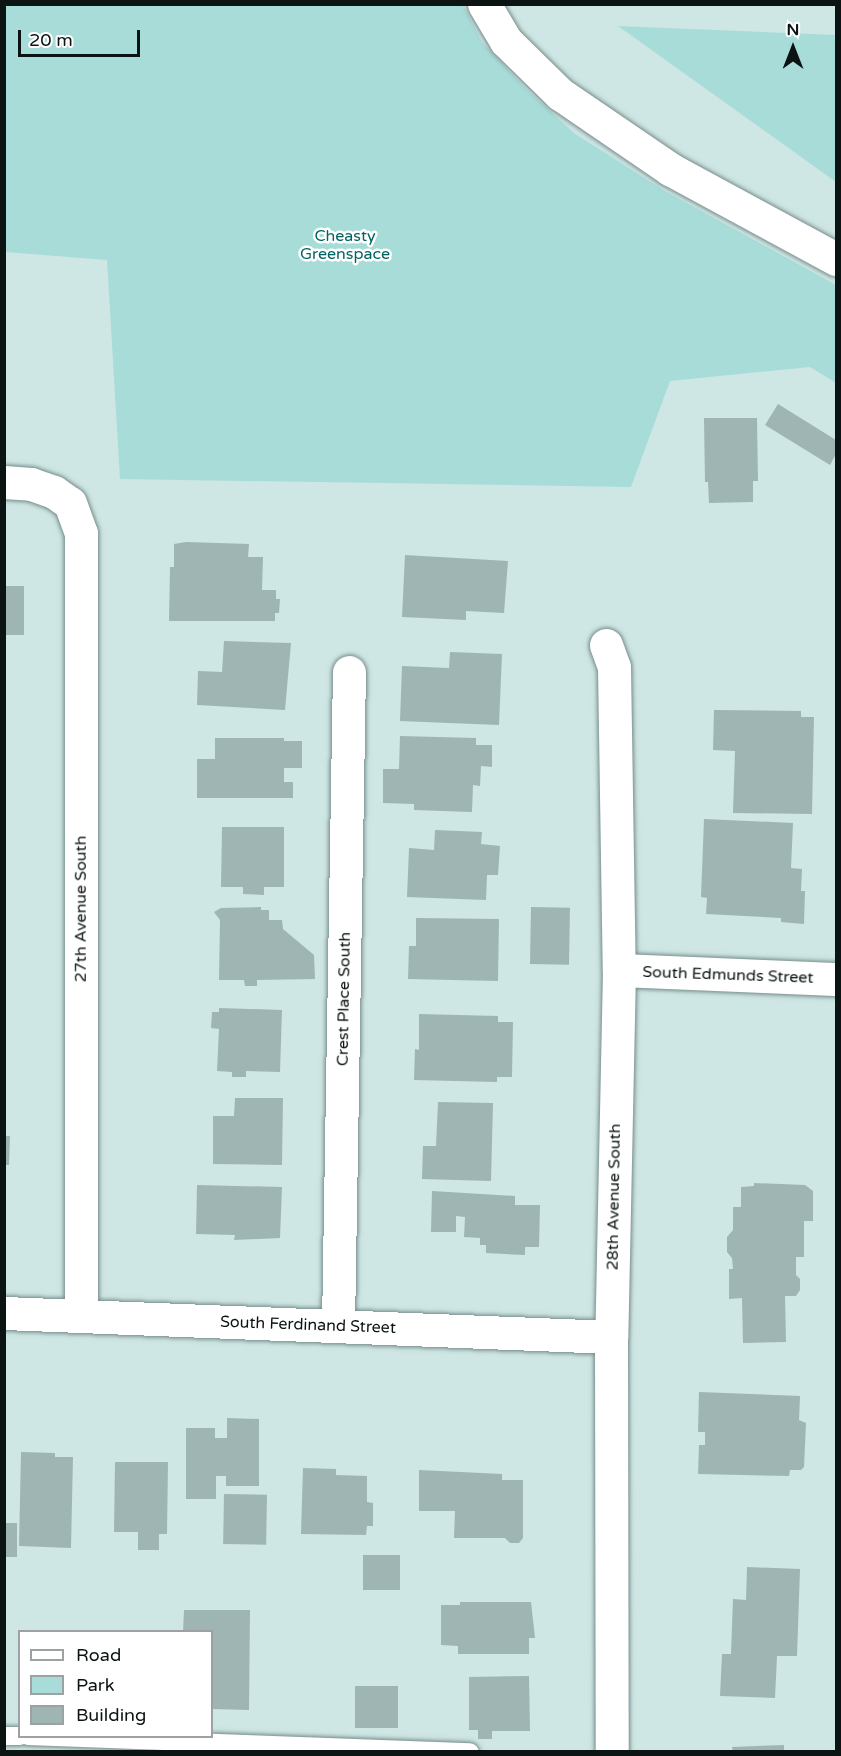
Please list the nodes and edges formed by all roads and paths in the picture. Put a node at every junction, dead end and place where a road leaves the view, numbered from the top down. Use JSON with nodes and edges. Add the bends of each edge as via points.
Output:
{"nodes":[{"id":1,"x":484,"y":4,"type":"edge"},
{"id":2,"x":837,"y":259,"type":"edge"},
{"id":3,"x":4,"y":482,"type":"edge"},
{"id":4,"x":606,"y":645,"type":"dead end"},
{"id":5,"x":349,"y":672,"type":"dead end"},
{"id":6,"x":619,"y":970,"type":"junction"},
{"id":7,"x":837,"y":979,"type":"edge"},
{"id":8,"x":4,"y":1313,"type":"edge"},
{"id":9,"x":81,"y":1316,"type":"junction"},
{"id":10,"x":338,"y":1326,"type":"junction"},
{"id":11,"x":611,"y":1337,"type":"junction"},
{"id":12,"x":57,"y":1738,"type":"edge"},
{"id":13,"x":470,"y":1752,"type":"edge"},
{"id":14,"x":612,"y":1752,"type":"edge"}],
"edges":[{"from":1,"to":2,"type":"street","via":[[506,41],[560,94],[670,169]]},
{"from":3,"to":9,"type":"street","name":"27th Avenue South","via":[[31,484],[54,492],[70,503],[81,533]]},
{"from":4,"to":6,"type":"street","name":"28th Avenue South","via":[[614,667]]},
{"from":5,"to":10,"type":"street","name":"Crest Place South"},
{"from":6,"to":7,"type":"street","name":"South Edmunds Street"},
{"from":6,"to":11,"type":"street","name":"28th Avenue South"},
{"from":8,"to":9,"type":"street","name":"South Ferdinand Street"},
{"from":9,"to":10,"type":"street","name":"South Ferdinand Street"},
{"from":10,"to":11,"type":"street","name":"South Ferdinand Street"},
{"from":11,"to":14,"type":"street","name":"28th Avenue South"},
{"from":12,"to":13,"type":"lane"}]}
